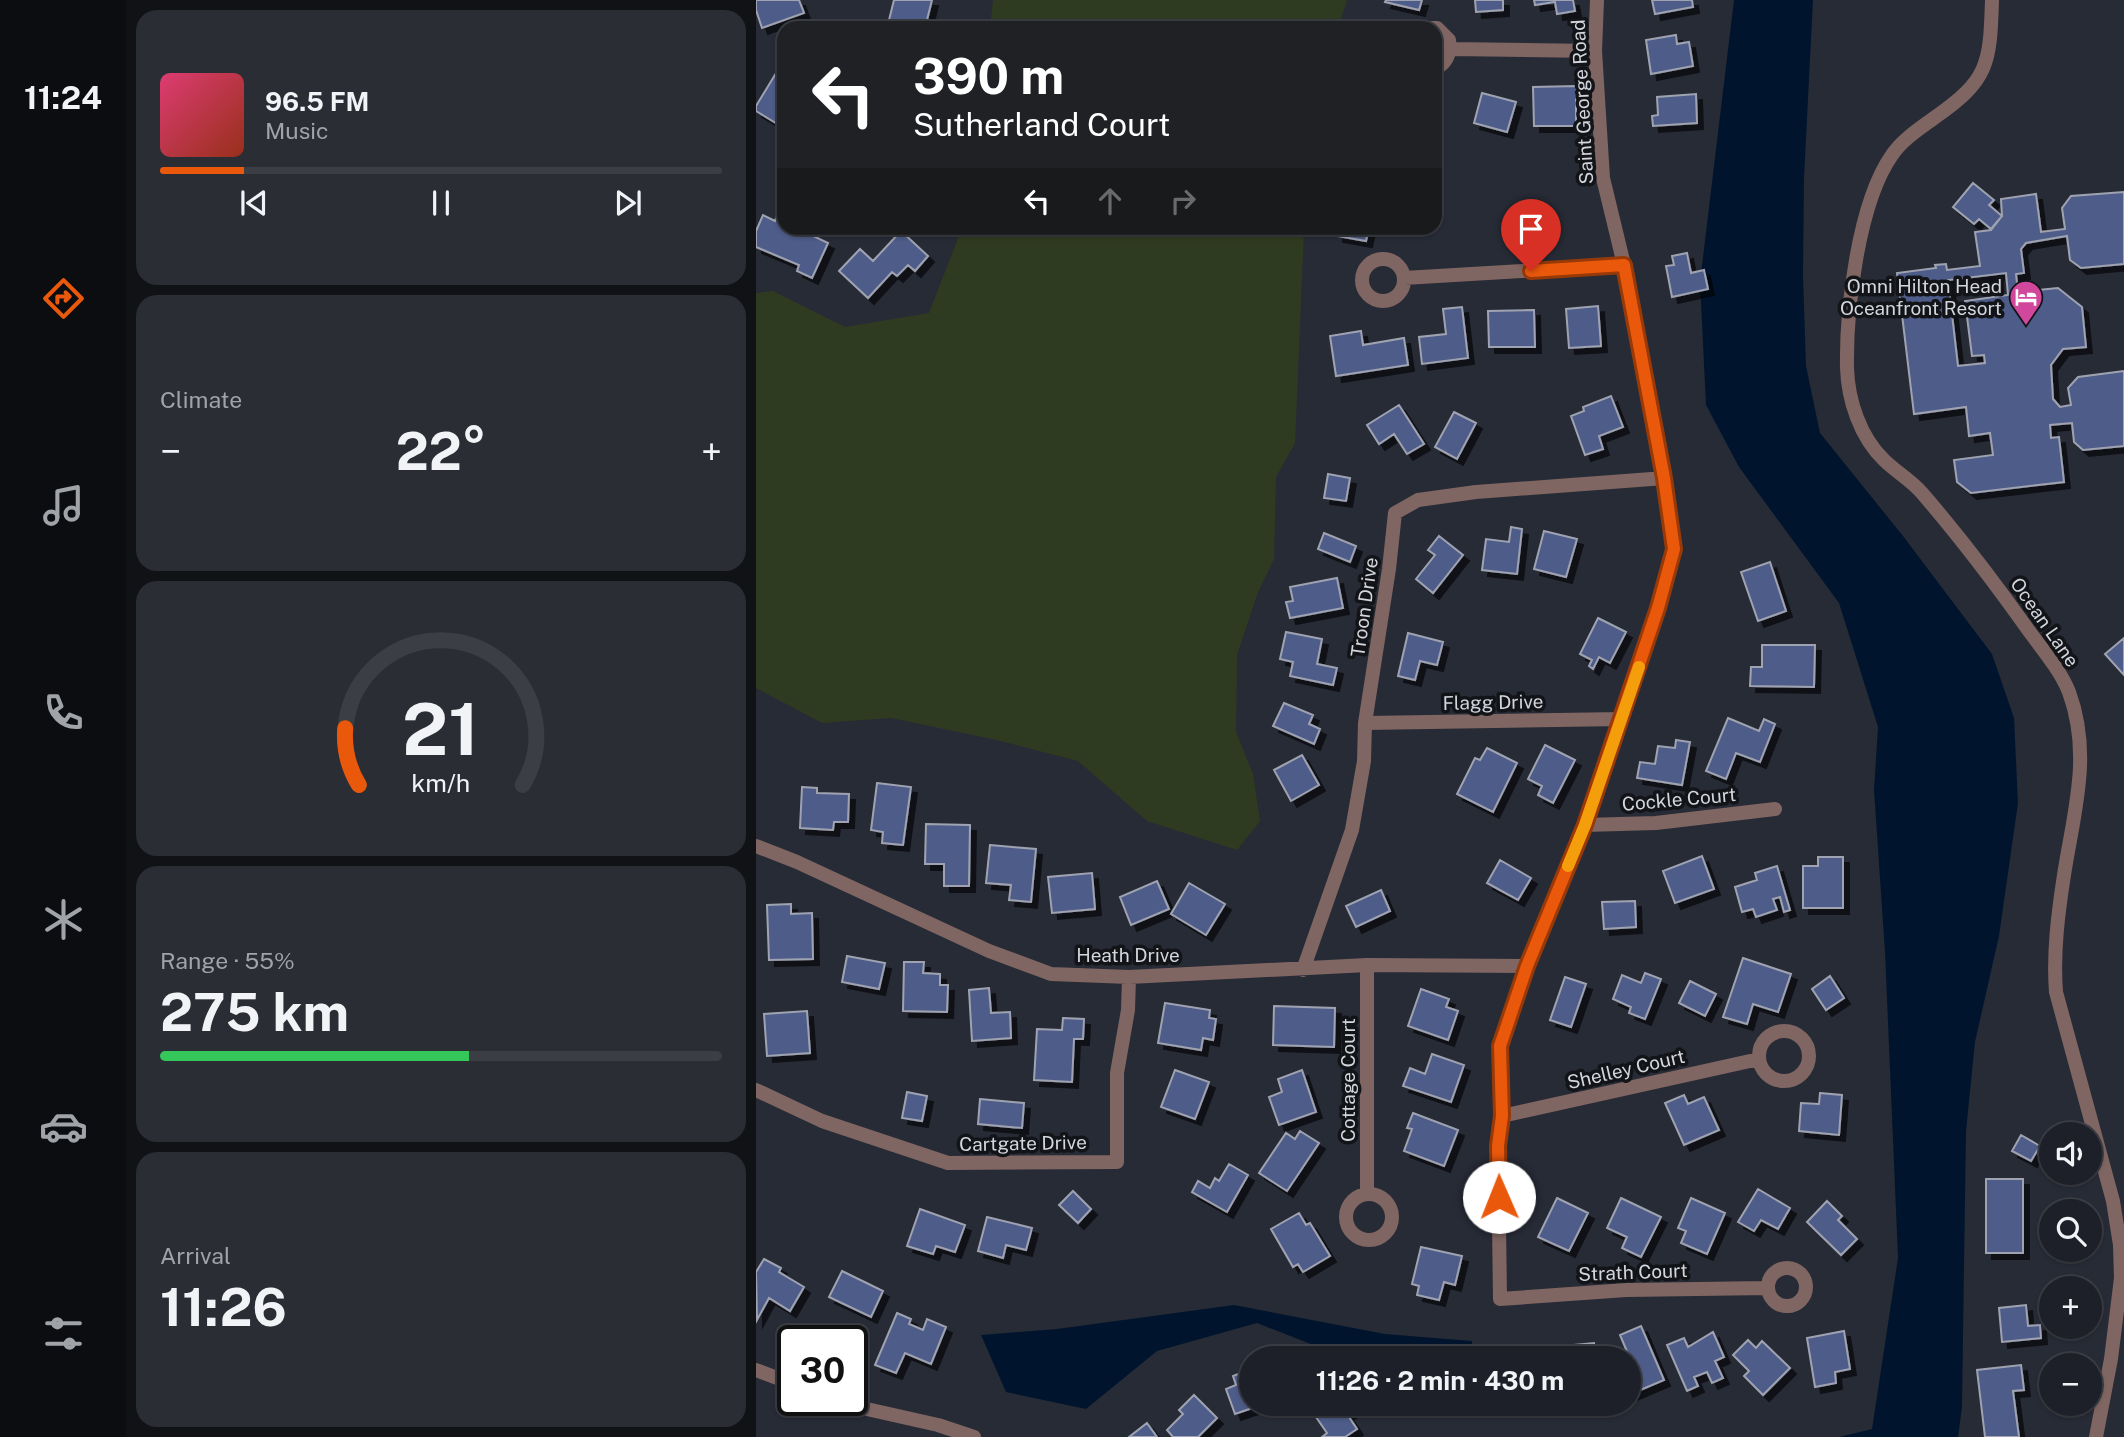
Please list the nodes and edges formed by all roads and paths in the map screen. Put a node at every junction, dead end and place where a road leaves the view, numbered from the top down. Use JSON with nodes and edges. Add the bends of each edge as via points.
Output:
{"nodes":[{"id":1,"x":1597,"y":0,"type":"edge"},
{"id":2,"x":1992,"y":0,"type":"edge"},
{"id":3,"x":1442,"y":32,"type":"edge"},
{"id":4,"x":1450,"y":49,"type":"junction"},
{"id":5,"x":1595,"y":51,"type":"junction"},
{"id":6,"x":1442,"y":65,"type":"edge"},
{"id":7,"x":1624,"y":265,"type":"junction"},
{"id":8,"x":1404,"y":278,"type":"dead end"},
{"id":9,"x":1664,"y":478,"type":"junction"},
{"id":10,"x":1622,"y":719,"type":"junction"},
{"id":11,"x":1366,"y":723,"type":"junction"},
{"id":12,"x":1775,"y":809,"type":"dead end"},
{"id":13,"x":1585,"y":825,"type":"junction"},
{"id":14,"x":756,"y":846,"type":"edge"},
{"id":15,"x":1367,"y":965,"type":"junction"},
{"id":16,"x":1527,"y":966,"type":"junction"},
{"id":17,"x":1303,"y":970,"type":"junction"},
{"id":18,"x":1129,"y":977,"type":"junction"},
{"id":19,"x":1759,"y":1059,"type":"dead end"},
{"id":20,"x":756,"y":1090,"type":"edge"},
{"id":21,"x":1502,"y":1116,"type":"junction"},
{"id":22,"x":1367,"y":1194,"type":"dead end"},
{"id":23,"x":1768,"y":1288,"type":"dead end"},
{"id":24,"x":1500,"y":1299,"type":"joint"},
{"id":25,"x":756,"y":1370,"type":"edge"},
{"id":26,"x":777,"y":1378,"type":"edge"},
{"id":27,"x":868,"y":1409,"type":"edge"},
{"id":28,"x":974,"y":1437,"type":"edge"},
{"id":29,"x":2096,"y":1437,"type":"edge"}],
"edges":[{"from":1,"to":5,"type":"street","name":"Saint George Road"},
{"from":2,"to":29,"type":"street","name":"Ocean Lane","via":[[1985,66],[1957,102],[1892,154],[1879,178],[1866,214],[1854,281],[1847,369],[1850,399],[1882,459],[1919,489],[2003,594],[2067,688],[2078,718],[2080,783],[2063,877],[2054,966],[2056,992],[2113,1201],[2120,1245],[2121,1278],[2111,1359]]},
{"from":3,"to":4,"type":"street"},
{"from":4,"to":5,"type":"street"},
{"from":4,"to":6,"type":"street"},
{"from":5,"to":7,"type":"street","name":"Saint George Road","via":[[1603,178]]},
{"from":7,"to":8,"type":"street"},
{"from":7,"to":9,"type":"street","name":"Saint George Road"},
{"from":9,"to":10,"type":"street","name":"Saint George Road","via":[[1674,549]]},
{"from":9,"to":11,"type":"street","name":"Troon Drive","via":[[1476,492],[1418,500],[1395,513]]},
{"from":10,"to":11,"type":"street","name":"Flagg Drive"},
{"from":10,"to":13,"type":"street","name":"Saint George Road"},
{"from":11,"to":17,"type":"street","name":"Troon Drive","via":[[1352,830]]},
{"from":12,"to":13,"type":"street","name":"Cockle Court","via":[[1656,823]]},
{"from":13,"to":16,"type":"street","name":"Saint George Road"},
{"from":14,"to":18,"type":"street","name":"Heath Drive","via":[[989,951],[1051,974]]},
{"from":15,"to":16,"type":"street","name":"Heath Drive"},
{"from":15,"to":17,"type":"street","name":"Heath Drive"},
{"from":15,"to":22,"type":"street","name":"Cottage Court"},
{"from":16,"to":21,"type":"street","name":"Saint George Road","via":[[1500,1046]]},
{"from":17,"to":18,"type":"street","name":"Heath Drive"},
{"from":18,"to":20,"type":"street","name":"Cartgate Drive","via":[[1117,1073],[1117,1162],[948,1163],[822,1121]]},
{"from":19,"to":21,"type":"street","name":"Shelley Court"},
{"from":21,"to":24,"type":"street","name":"Saint George Road","via":[[1498,1146]]},
{"from":23,"to":24,"type":"street","name":"Strath Court","via":[[1626,1290]]},
{"from":25,"to":26,"type":"street"},
{"from":27,"to":28,"type":"street","via":[[939,1424]]}]}
